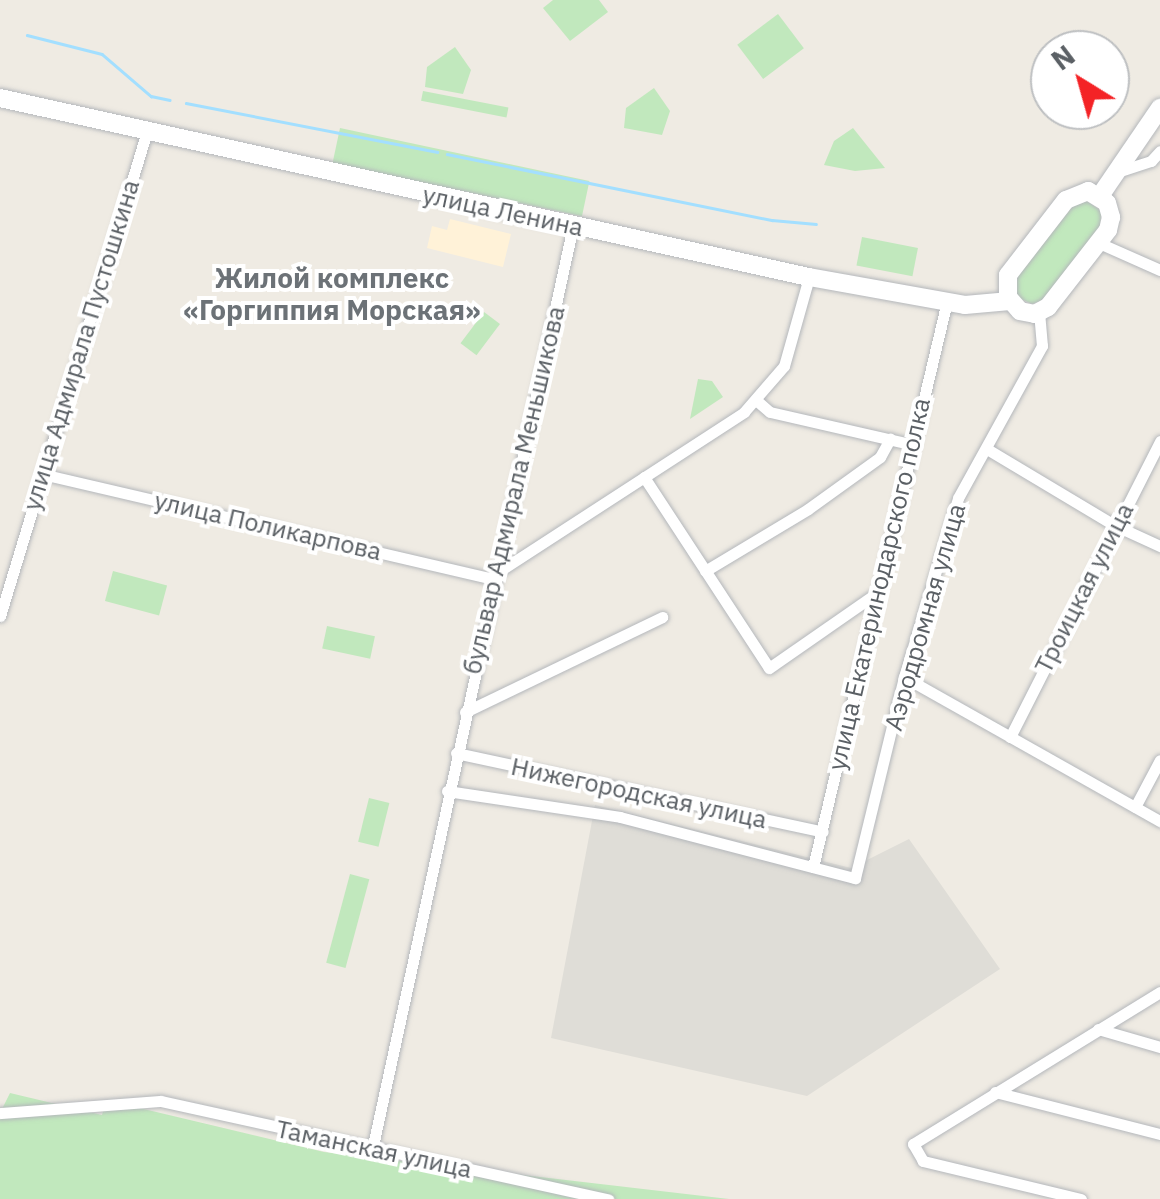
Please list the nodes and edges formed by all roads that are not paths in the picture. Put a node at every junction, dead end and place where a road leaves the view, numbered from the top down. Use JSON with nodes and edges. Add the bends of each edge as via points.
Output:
{"nodes":[{"id":1,"x":0,"y":98,"type":"edge"},
{"id":2,"x":1160,"y":108,"type":"edge"},
{"id":3,"x":147,"y":131,"type":"junction"},
{"id":4,"x":1160,"y":151,"type":"edge"},
{"id":5,"x":1117,"y":172,"type":"junction"},
{"id":6,"x":1100,"y":196,"type":"junction"},
{"id":7,"x":573,"y":226,"type":"junction"},
{"id":8,"x":1099,"y":243,"type":"junction"},
{"id":9,"x":1160,"y":270,"type":"edge"},
{"id":10,"x":809,"y":278,"type":"junction"},
{"id":11,"x":947,"y":301,"type":"junction"},
{"id":12,"x":1010,"y":301,"type":"junction"},
{"id":13,"x":1038,"y":312,"type":"junction"},
{"id":14,"x":756,"y":400,"type":"junction"},
{"id":15,"x":890,"y":440,"type":"junction"},
{"id":16,"x":1160,"y":441,"type":"edge"},
{"id":17,"x":910,"y":444,"type":"junction"},
{"id":18,"x":987,"y":449,"type":"junction"},
{"id":19,"x":42,"y":474,"type":"junction"},
{"id":20,"x":644,"y":477,"type":"junction"},
{"id":21,"x":1114,"y":526,"type":"junction"},
{"id":22,"x":1160,"y":546,"type":"edge"},
{"id":23,"x":705,"y":571,"type":"junction"},
{"id":24,"x":495,"y":576,"type":"junction"},
{"id":25,"x":874,"y":595,"type":"junction"},
{"id":26,"x":0,"y":616,"type":"edge"},
{"id":27,"x":662,"y":617,"type":"dead end"},
{"id":28,"x":904,"y":677,"type":"junction"},
{"id":29,"x":465,"y":712,"type":"junction"},
{"id":30,"x":1010,"y":737,"type":"junction"},
{"id":31,"x":456,"y":754,"type":"junction"},
{"id":32,"x":1160,"y":760,"type":"edge"},
{"id":33,"x":447,"y":791,"type":"junction"},
{"id":34,"x":1135,"y":807,"type":"junction"},
{"id":35,"x":1160,"y":821,"type":"edge"},
{"id":36,"x":823,"y":832,"type":"junction"},
{"id":37,"x":813,"y":867,"type":"junction"},
{"id":38,"x":1160,"y":992,"type":"edge"},
{"id":39,"x":1098,"y":1030,"type":"junction"},
{"id":40,"x":1160,"y":1047,"type":"edge"},
{"id":41,"x":995,"y":1092,"type":"junction"},
{"id":42,"x":0,"y":1113,"type":"edge"},
{"id":43,"x":1160,"y":1134,"type":"edge"},
{"id":44,"x":372,"y":1150,"type":"junction"},
{"id":45,"x":608,"y":1199,"type":"edge"},
{"id":46,"x":1081,"y":1199,"type":"edge"}],
"edges":[{"from":1,"to":3,"type":"street","name":"улица Ленина"},
{"from":2,"to":5,"type":"street"},
{"from":3,"to":7,"type":"street","name":"улица Ленина"},
{"from":3,"to":19,"type":"street","name":"улица Адмирала Пустошкина"},
{"from":4,"to":5,"type":"street","via":[[1151,162]]},
{"from":5,"to":6,"type":"street"},
{"from":6,"to":8,"type":"street","via":[[1111,222]]},
{"from":6,"to":12,"type":"street","via":[[1079,192],[1062,205],[1008,275]]},
{"from":7,"to":10,"type":"street","name":"улица Ленина"},
{"from":7,"to":24,"type":"street","name":"бульвар Адмирала Меньшикова"},
{"from":8,"to":9,"type":"street"},
{"from":8,"to":13,"type":"street"},
{"from":10,"to":11,"type":"street","name":"улица Ленина"},
{"from":10,"to":14,"type":"street","via":[[784,366]]},
{"from":11,"to":12,"type":"street","name":"улица Ленина"},
{"from":11,"to":17,"type":"street","name":"улица Екатеринодарского полка"},
{"from":12,"to":13,"type":"street","via":[[1020,311]]},
{"from":13,"to":18,"type":"street","name":"Аэродромная улица","via":[[1042,346]]},
{"from":14,"to":15,"type":"street","via":[[770,412]]},
{"from":14,"to":20,"type":"street"},
{"from":15,"to":17,"type":"street"},
{"from":15,"to":23,"type":"street","via":[[880,457],[808,509]]},
{"from":16,"to":21,"type":"street","name":"Троицкая улица"},
{"from":17,"to":25,"type":"street","name":"улица Екатеринодарского полка"},
{"from":18,"to":21,"type":"street"},
{"from":18,"to":28,"type":"street","name":"Аэродромная улица","via":[[958,498]]},
{"from":19,"to":24,"type":"street","name":"улица Поликарпова"},
{"from":19,"to":26,"type":"street","name":"улица Адмирала Пустошкина"},
{"from":20,"to":23,"type":"street"},
{"from":20,"to":24,"type":"street"},
{"from":21,"to":22,"type":"street"},
{"from":21,"to":30,"type":"street","name":"Троицкая улица"},
{"from":23,"to":25,"type":"street","via":[[769,668]]},
{"from":24,"to":29,"type":"street","name":"бульвар Адмирала Меньшикова"},
{"from":25,"to":36,"type":"street","name":"улица Екатеринодарского полка"},
{"from":27,"to":29,"type":"street"},
{"from":28,"to":30,"type":"street"},
{"from":28,"to":37,"type":"street","name":"Аэродромная улица","via":[[855,878]]},
{"from":29,"to":31,"type":"street","name":"бульвар Адмирала Меньшикова"},
{"from":30,"to":34,"type":"street"},
{"from":31,"to":33,"type":"street","name":"бульвар Адмирала Меньшикова"},
{"from":31,"to":36,"type":"street","name":"Нижегородская улица"},
{"from":32,"to":34,"type":"street"},
{"from":33,"to":37,"type":"street","via":[[620,817]]},
{"from":33,"to":44,"type":"street","name":"бульвар Адмирала Меньшикова"},
{"from":34,"to":35,"type":"street"},
{"from":36,"to":37,"type":"street","name":"улица Екатеринодарского полка"},
{"from":38,"to":39,"type":"street"},
{"from":39,"to":40,"type":"street"},
{"from":39,"to":41,"type":"street"},
{"from":41,"to":43,"type":"street"},
{"from":41,"to":46,"type":"street","via":[[913,1144],[923,1161]]},
{"from":42,"to":44,"type":"street","name":"Таманская улица","via":[[161,1101]]},
{"from":44,"to":45,"type":"street","name":"Таманская улица"}]}
